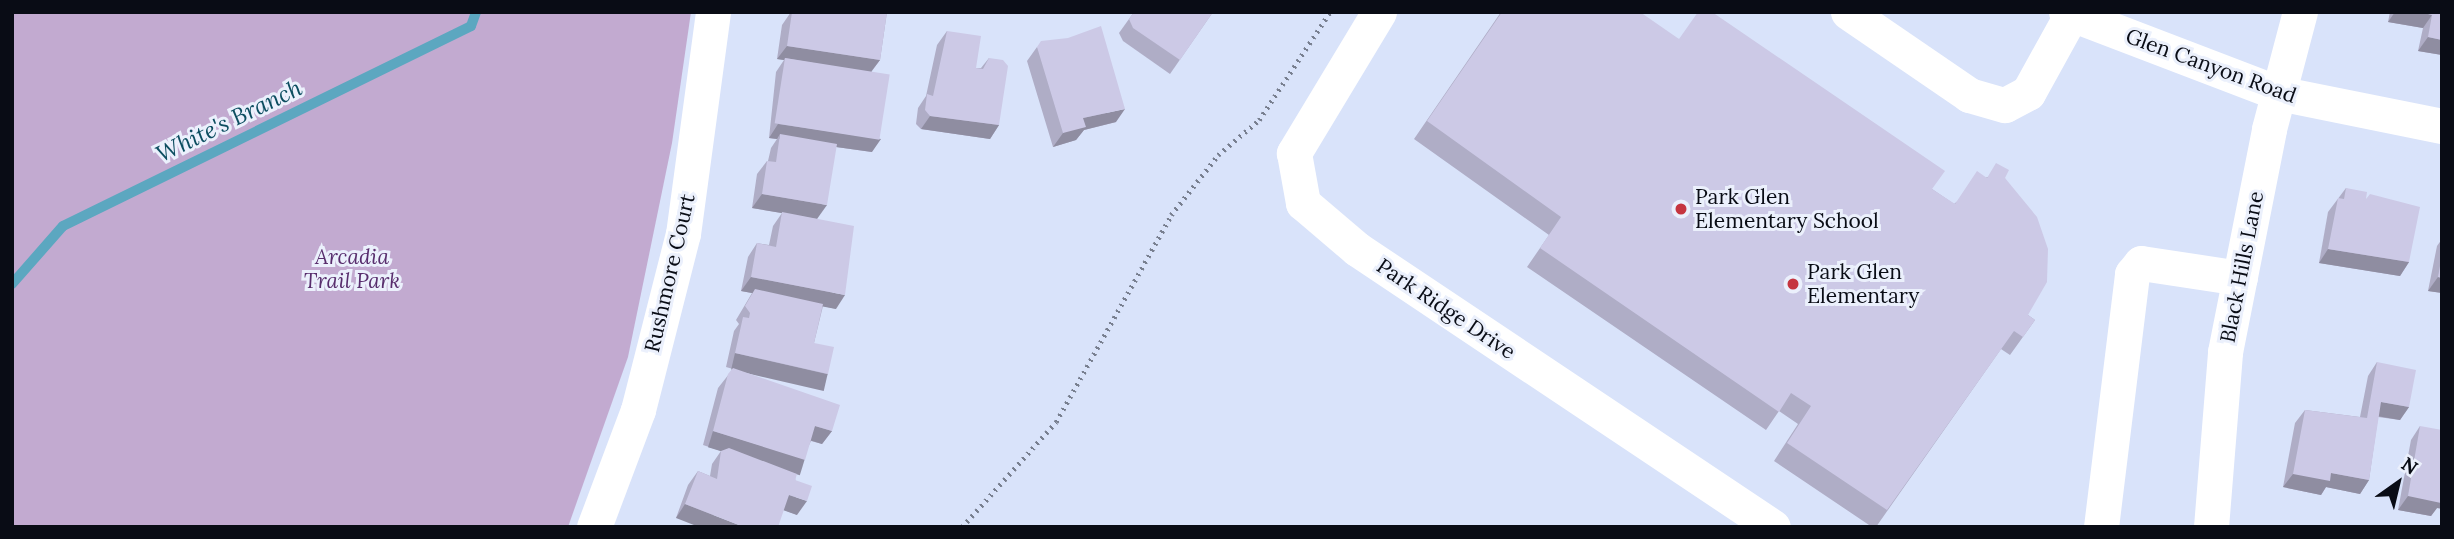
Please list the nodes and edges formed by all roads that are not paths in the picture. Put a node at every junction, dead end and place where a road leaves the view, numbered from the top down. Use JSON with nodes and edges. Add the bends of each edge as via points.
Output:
{"nodes":[{"id":1,"x":713,"y":12,"type":"edge"},
{"id":2,"x":1379,"y":12,"type":"edge"},
{"id":3,"x":1848,"y":12,"type":"edge"},
{"id":4,"x":2300,"y":12,"type":"edge"},
{"id":5,"x":2069,"y":14,"type":"edge"},
{"id":6,"x":2278,"y":93,"type":"junction"},
{"id":7,"x":2442,"y":126,"type":"edge"},
{"id":8,"x":2240,"y":278,"type":"junction"},
{"id":9,"x":594,"y":527,"type":"edge"},
{"id":10,"x":1773,"y":527,"type":"edge"},
{"id":11,"x":2101,"y":527,"type":"edge"},
{"id":12,"x":2211,"y":527,"type":"edge"}],
"edges":[{"from":1,"to":9,"type":"street","name":"Rushmore Court","via":[[683,233],[638,410]]},
{"from":2,"to":10,"type":"street","name":"Park Ridge Drive","via":[[1294,153],[1303,203],[1357,250]]},
{"from":3,"to":5,"type":"street","via":[[1969,95],[2005,105],[2028,93]]},
{"from":4,"to":6,"type":"street","name":"Black Hills Lane"},
{"from":5,"to":6,"type":"street","name":"Glen Canyon Road"},
{"from":6,"to":7,"type":"street","name":"Glen Canyon Road"},
{"from":6,"to":8,"type":"street","name":"Black Hills Lane"},
{"from":8,"to":11,"type":"street","via":[[2141,262],[2132,274]]},
{"from":8,"to":12,"type":"street","name":"Black Hills Lane","via":[[2225,352]]}]}
